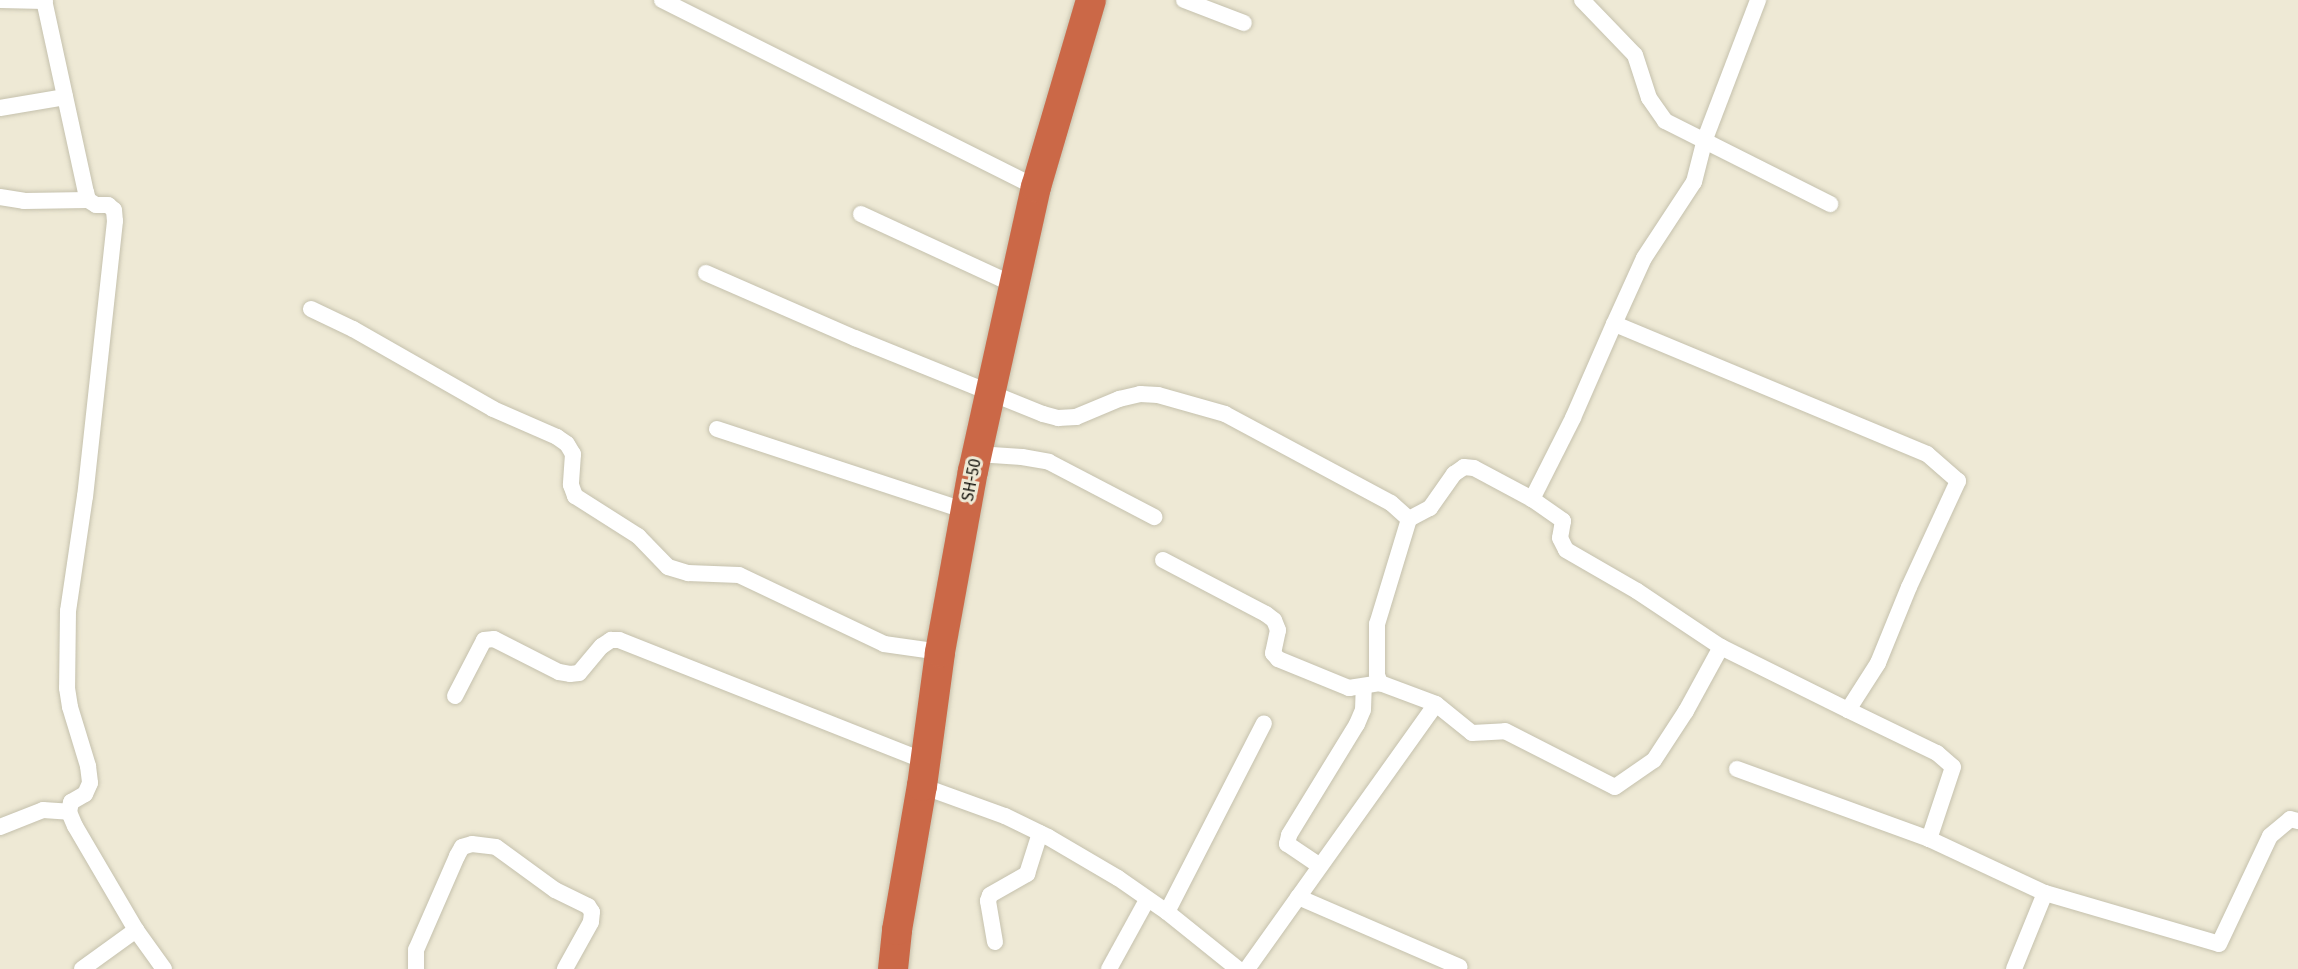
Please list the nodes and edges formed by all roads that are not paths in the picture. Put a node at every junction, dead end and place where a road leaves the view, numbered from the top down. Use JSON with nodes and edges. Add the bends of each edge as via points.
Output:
{"nodes":[{"id":1,"x":0,"y":0,"type":"edge"},
{"id":2,"x":44,"y":0,"type":"edge"},
{"id":3,"x":662,"y":0,"type":"edge"},
{"id":4,"x":1090,"y":0,"type":"edge"},
{"id":5,"x":1184,"y":0,"type":"edge"},
{"id":6,"x":1582,"y":0,"type":"edge"},
{"id":7,"x":1758,"y":0,"type":"edge"},
{"id":8,"x":1244,"y":23,"type":"dead end"},
{"id":9,"x":65,"y":97,"type":"junction"},
{"id":10,"x":0,"y":108,"type":"edge"},
{"id":11,"x":1705,"y":139,"type":"junction"},
{"id":12,"x":1036,"y":188,"type":"junction"},
{"id":13,"x":0,"y":197,"type":"edge"},
{"id":14,"x":88,"y":200,"type":"junction"},
{"id":15,"x":1830,"y":204,"type":"dead end"},
{"id":16,"x":861,"y":214,"type":"dead end"},
{"id":17,"x":706,"y":273,"type":"dead end"},
{"id":18,"x":1015,"y":285,"type":"junction"},
{"id":19,"x":311,"y":309,"type":"dead end"},
{"id":20,"x":1614,"y":324,"type":"junction"},
{"id":21,"x":991,"y":395,"type":"junction"},
{"id":22,"x":717,"y":429,"type":"dead end"},
{"id":23,"x":977,"y":454,"type":"junction"},
{"id":24,"x":1532,"y":499,"type":"junction"},
{"id":25,"x":966,"y":510,"type":"junction"},
{"id":26,"x":1154,"y":517,"type":"dead end"},
{"id":27,"x":1409,"y":519,"type":"junction"},
{"id":28,"x":1163,"y":560,"type":"dead end"},
{"id":29,"x":1721,"y":647,"type":"junction"},
{"id":30,"x":940,"y":652,"type":"junction"},
{"id":31,"x":1372,"y":685,"type":"junction"},
{"id":32,"x":455,"y":696,"type":"dead end"},
{"id":33,"x":1436,"y":704,"type":"junction"},
{"id":34,"x":1848,"y":710,"type":"junction"},
{"id":35,"x":1264,"y":723,"type":"dead end"},
{"id":36,"x":1737,"y":769,"type":"dead end"},
{"id":37,"x":923,"y":774,"type":"junction"},
{"id":38,"x":69,"y":812,"type":"junction"},
{"id":39,"x":2298,"y":821,"type":"edge"},
{"id":40,"x":0,"y":827,"type":"edge"},
{"id":41,"x":1040,"y":833,"type":"junction"},
{"id":42,"x":1929,"y":839,"type":"junction"},
{"id":43,"x":1320,"y":866,"type":"junction"},
{"id":44,"x":2045,"y":893,"type":"junction"},
{"id":45,"x":1298,"y":897,"type":"junction"},
{"id":46,"x":1147,"y":900,"type":"junction"},
{"id":47,"x":1167,"y":912,"type":"junction"},
{"id":48,"x":136,"y":930,"type":"junction"},
{"id":49,"x":995,"y":942,"type":"dead end"},
{"id":50,"x":1460,"y":967,"type":"dead end"},
{"id":51,"x":82,"y":969,"type":"edge"},
{"id":52,"x":164,"y":969,"type":"edge"},
{"id":53,"x":416,"y":969,"type":"edge"},
{"id":54,"x":565,"y":969,"type":"edge"},
{"id":55,"x":893,"y":969,"type":"edge"},
{"id":56,"x":1108,"y":969,"type":"edge"},
{"id":57,"x":1238,"y":969,"type":"edge"},
{"id":58,"x":1246,"y":969,"type":"edge"},
{"id":59,"x":2014,"y":969,"type":"edge"}],
"edges":[{"from":1,"to":2,"type":"street"},
{"from":2,"to":9,"type":"street"},
{"from":3,"to":12,"type":"street"},
{"from":4,"to":12,"type":"highway","name":"SH-50"},
{"from":5,"to":8,"type":"street"},
{"from":6,"to":11,"type":"street","via":[[1635,55],[1649,98],[1665,121]]},
{"from":7,"to":11,"type":"street"},
{"from":9,"to":10,"type":"street"},
{"from":9,"to":14,"type":"street"},
{"from":11,"to":15,"type":"street"},
{"from":11,"to":20,"type":"street","via":[[1694,182],[1644,258]]},
{"from":12,"to":18,"type":"highway","name":"SH-50"},
{"from":13,"to":14,"type":"street","via":[[24,201]]},
{"from":14,"to":38,"type":"street","via":[[108,205],[114,210],[115,221],[85,496],[68,611],[67,688],[90,783],[85,795],[71,802]]},
{"from":16,"to":18,"type":"street"},
{"from":17,"to":21,"type":"street"},
{"from":18,"to":21,"type":"highway","name":"SH-50"},
{"from":19,"to":30,"type":"street","via":[[493,409],[557,436],[573,454],[571,485],[575,496],[638,536],[668,567],[688,573],[739,575],[884,644]]},
{"from":20,"to":24,"type":"street"},
{"from":20,"to":34,"type":"street","via":[[1927,454],[1958,481],[1878,663]]},
{"from":21,"to":23,"type":"highway","name":"SH-50"},
{"from":21,"to":27,"type":"street","via":[[1058,418],[1076,417],[1140,394],[1158,395],[1225,414],[1391,503]]},
{"from":22,"to":25,"type":"street"},
{"from":23,"to":25,"type":"highway","name":"SH-50"},
{"from":23,"to":26,"type":"street","via":[[1049,462]]},
{"from":24,"to":27,"type":"street","via":[[1474,468],[1464,467],[1454,474],[1430,508]]},
{"from":24,"to":29,"type":"street","via":[[1563,521],[1560,538],[1566,550]]},
{"from":25,"to":30,"type":"highway","name":"SH-50"},
{"from":27,"to":31,"type":"street","via":[[1377,624]]},
{"from":28,"to":31,"type":"street","via":[[1274,620],[1278,630],[1273,653],[1278,659],[1341,686]]},
{"from":29,"to":33,"type":"street","via":[[1654,760],[1615,787],[1505,731],[1472,733]]},
{"from":29,"to":34,"type":"street"},
{"from":30,"to":37,"type":"highway","name":"SH-50"},
{"from":31,"to":33,"type":"street"},
{"from":31,"to":43,"type":"street","via":[[1357,724],[1289,835],[1287,844]]},
{"from":32,"to":37,"type":"street","via":[[484,640],[494,639],[570,674],[579,673],[602,646],[619,640]]},
{"from":33,"to":43,"type":"street"},
{"from":34,"to":42,"type":"street","via":[[1937,753],[1953,767]]},
{"from":35,"to":47,"type":"street"},
{"from":36,"to":42,"type":"street"},
{"from":37,"to":41,"type":"street"},
{"from":37,"to":55,"type":"highway","name":"SH-50"},
{"from":38,"to":40,"type":"street","via":[[43,810]]},
{"from":38,"to":48,"type":"street"},
{"from":39,"to":44,"type":"street","via":[[2290,819],[2270,837],[2219,944]]},
{"from":41,"to":46,"type":"street","via":[[1118,878]]},
{"from":41,"to":49,"type":"street","via":[[1027,874],[990,895]]},
{"from":42,"to":44,"type":"street"},
{"from":43,"to":45,"type":"street"},
{"from":44,"to":59,"type":"street"},
{"from":45,"to":50,"type":"street"},
{"from":45,"to":58,"type":"street"},
{"from":46,"to":47,"type":"street"},
{"from":46,"to":56,"type":"street"},
{"from":47,"to":57,"type":"street"},
{"from":48,"to":51,"type":"street"},
{"from":48,"to":52,"type":"street"},
{"from":53,"to":54,"type":"street","via":[[416,950],[457,856],[462,847],[472,844],[496,847],[555,890],[588,906],[591,922]]}]}
